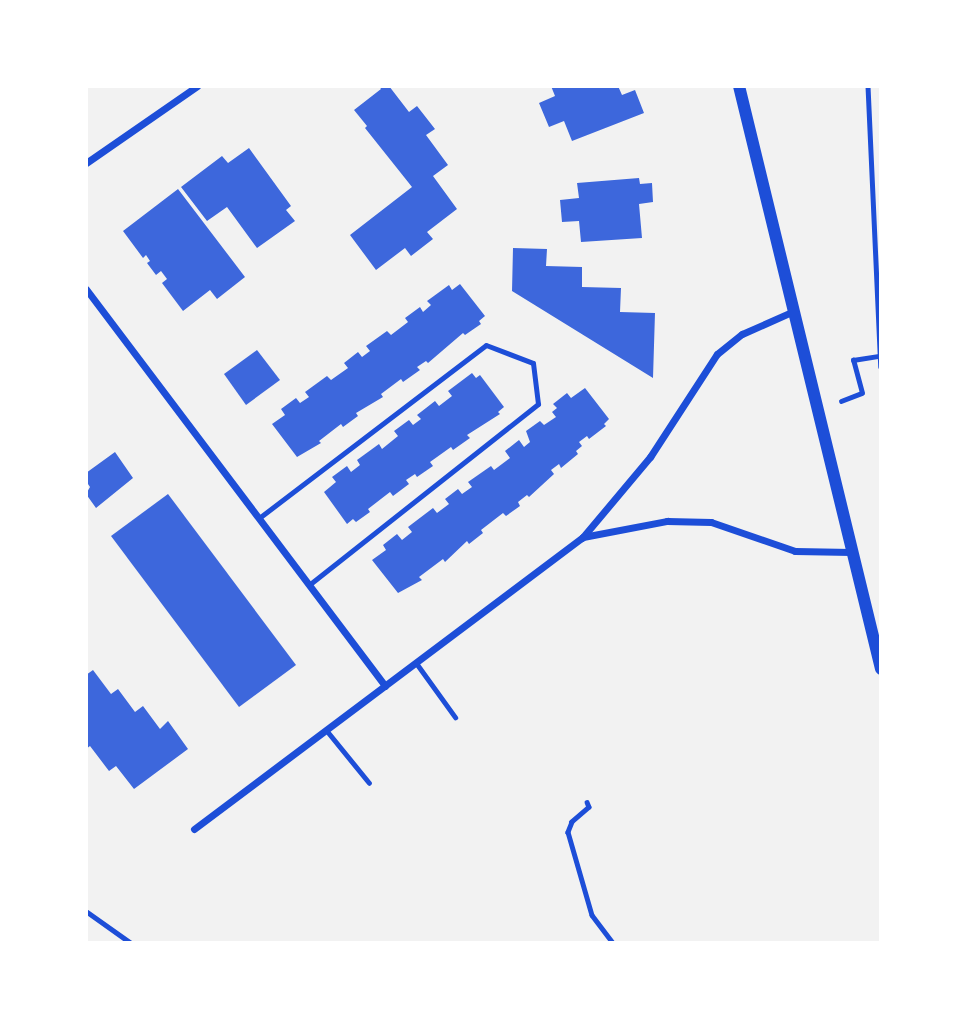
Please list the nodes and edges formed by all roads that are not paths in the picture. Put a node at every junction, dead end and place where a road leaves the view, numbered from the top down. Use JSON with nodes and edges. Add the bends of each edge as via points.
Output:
{"nodes":[{"id":1,"x":197,"y":86,"type":"edge"},
{"id":2,"x":739,"y":86,"type":"edge"},
{"id":3,"x":86,"y":163,"type":"edge"},
{"id":4,"x":86,"y":289,"type":"edge"},
{"id":5,"x":794,"y":311,"type":"junction"},
{"id":6,"x":259,"y":519,"type":"junction"},
{"id":7,"x":582,"y":538,"type":"junction"},
{"id":8,"x":851,"y":552,"type":"junction"},
{"id":9,"x":309,"y":585,"type":"junction"},
{"id":10,"x":416,"y":663,"type":"junction"},
{"id":11,"x":881,"y":669,"type":"edge"},
{"id":12,"x":385,"y":686,"type":"junction"},
{"id":13,"x":455,"y":717,"type":"dead end"},
{"id":14,"x":326,"y":730,"type":"junction"},
{"id":15,"x":369,"y":783,"type":"dead end"},
{"id":16,"x":194,"y":829,"type":"dead end"}],
"edges":[{"from":1,"to":3,"type":"street"},
{"from":2,"to":5,"type":"street"},
{"from":4,"to":6,"type":"street"},
{"from":5,"to":7,"type":"street","via":[[742,334],[717,354],[650,457]]},
{"from":5,"to":8,"type":"street"},
{"from":6,"to":9,"type":"street"},
{"from":6,"to":9,"type":"lane","via":[[486,345],[533,363],[538,404]]},
{"from":7,"to":8,"type":"street","via":[[667,521],[711,522],[795,551]]},
{"from":7,"to":10,"type":"street"},
{"from":8,"to":11,"type":"street"},
{"from":9,"to":12,"type":"street"},
{"from":10,"to":12,"type":"street"},
{"from":10,"to":13,"type":"lane"},
{"from":12,"to":14,"type":"street"},
{"from":14,"to":15,"type":"lane"},
{"from":14,"to":16,"type":"street"}]}
